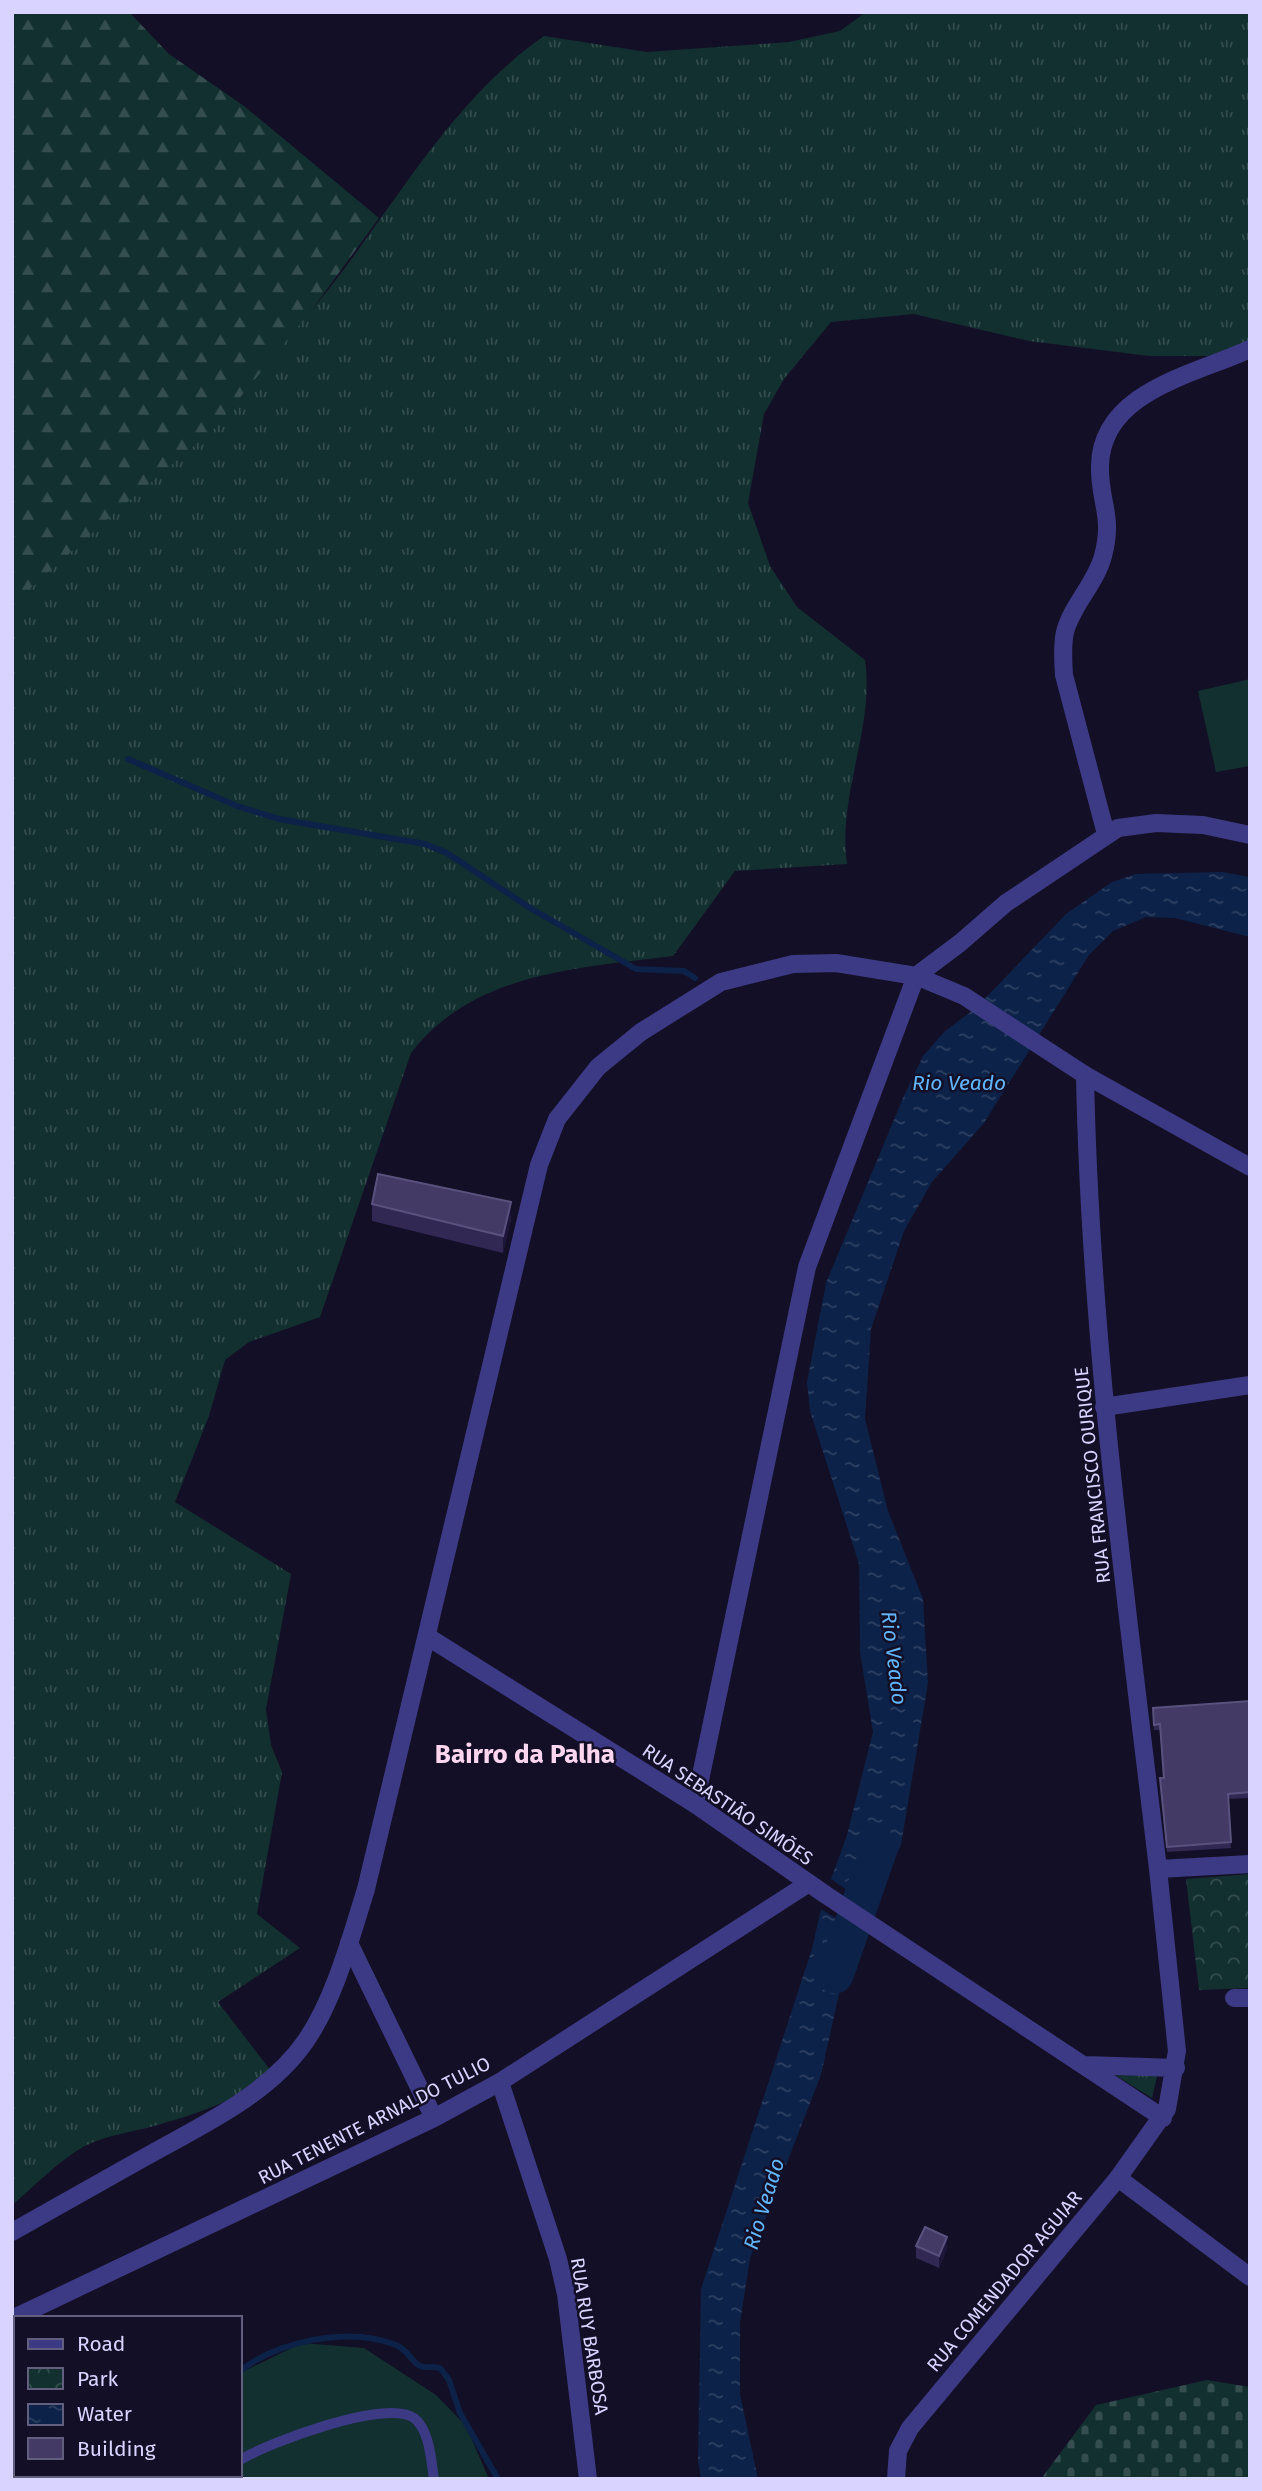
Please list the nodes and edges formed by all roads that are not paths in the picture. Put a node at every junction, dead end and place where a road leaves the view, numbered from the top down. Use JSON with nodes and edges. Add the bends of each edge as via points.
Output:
{"nodes":[{"id":1,"x":1250,"y":349,"type":"edge"},
{"id":2,"x":1106,"y":834,"type":"junction"},
{"id":3,"x":1250,"y":835,"type":"edge"},
{"id":4,"x":916,"y":976,"type":"junction"},
{"id":5,"x":1085,"y":1075,"type":"junction"},
{"id":6,"x":1250,"y":1167,"type":"edge"},
{"id":7,"x":1250,"y":1385,"type":"edge"},
{"id":8,"x":1104,"y":1407,"type":"junction"},
{"id":9,"x":428,"y":1637,"type":"junction"},
{"id":10,"x":695,"y":1804,"type":"junction"},
{"id":11,"x":1250,"y":1864,"type":"edge"},
{"id":12,"x":1158,"y":1869,"type":"junction"},
{"id":13,"x":809,"y":1883,"type":"junction"},
{"id":14,"x":349,"y":1942,"type":"junction"},
{"id":15,"x":1085,"y":2065,"type":"junction"},
{"id":16,"x":1176,"y":2068,"type":"junction"},
{"id":17,"x":500,"y":2082,"type":"junction"},
{"id":18,"x":433,"y":2118,"type":"junction"},
{"id":19,"x":1163,"y":2118,"type":"junction"},
{"id":20,"x":1118,"y":2178,"type":"junction"},
{"id":21,"x":12,"y":2232,"type":"edge"},
{"id":22,"x":1250,"y":2277,"type":"edge"},
{"id":23,"x":18,"y":2316,"type":"edge"},
{"id":24,"x":242,"y":2459,"type":"edge"},
{"id":25,"x":434,"y":2479,"type":"edge"},
{"id":26,"x":588,"y":2479,"type":"edge"},
{"id":27,"x":896,"y":2479,"type":"edge"}],
"edges":[{"from":1,"to":2,"type":"street","via":[[1144,395],[1120,415],[1102,446],[1099,468],[1109,517],[1108,540],[1066,631],[1063,652],[1064,675]]},
{"from":2,"to":3,"type":"street","via":[[1156,823],[1203,825]]},
{"from":2,"to":4,"type":"street","via":[[1006,903]]},
{"from":4,"to":5,"type":"street","via":[[964,996]]},
{"from":4,"to":9,"type":"street","via":[[825,963],[793,964],[720,982],[641,1032],[598,1067],[557,1119],[539,1166],[497,1332]]},
{"from":4,"to":10,"type":"street","via":[[807,1267]]},
{"from":5,"to":6,"type":"street"},
{"from":5,"to":8,"type":"street","name":"RUA FRANCISCO OURIQUE"},
{"from":7,"to":8,"type":"street"},
{"from":8,"to":12,"type":"street","name":"RUA FRANCISCO OURIQUE"},
{"from":9,"to":10,"type":"street","name":"RUA SEBASTIÃO SIMÕES"},
{"from":9,"to":14,"type":"street"},
{"from":10,"to":13,"type":"street","name":"RUA SEBASTIÃO SIMÕES"},
{"from":11,"to":12,"type":"street"},
{"from":12,"to":16,"type":"street"},
{"from":13,"to":15,"type":"street","name":"RUA SEBASTIÃO SIMÕES"},
{"from":13,"to":17,"type":"street","name":"RUA TENENTE ARNALDO TULIO"},
{"from":14,"to":18,"type":"street"},
{"from":14,"to":21,"type":"street","via":[[306,2042],[257,2090]]},
{"from":15,"to":16,"type":"street"},
{"from":15,"to":19,"type":"street","name":"RUA SEBASTIÃO SIMÕES"},
{"from":16,"to":19,"type":"street"},
{"from":17,"to":18,"type":"street","name":"RUA TENENTE ARNALDO TULIO"},
{"from":17,"to":26,"type":"street","name":"RUA RUY BARBOSA","via":[[566,2294]]},
{"from":18,"to":23,"type":"street","name":"RUA TENENTE ARNALDO TULIO"},
{"from":19,"to":20,"type":"street","name":"RUA COMENDADOR AGUIAR"},
{"from":20,"to":22,"type":"street"},
{"from":20,"to":27,"type":"street","name":"RUA COMENDADOR AGUIAR","via":[[909,2428],[898,2451]]},
{"from":24,"to":25,"type":"lane","via":[[339,2421],[381,2412],[401,2413],[422,2427]]}]}
